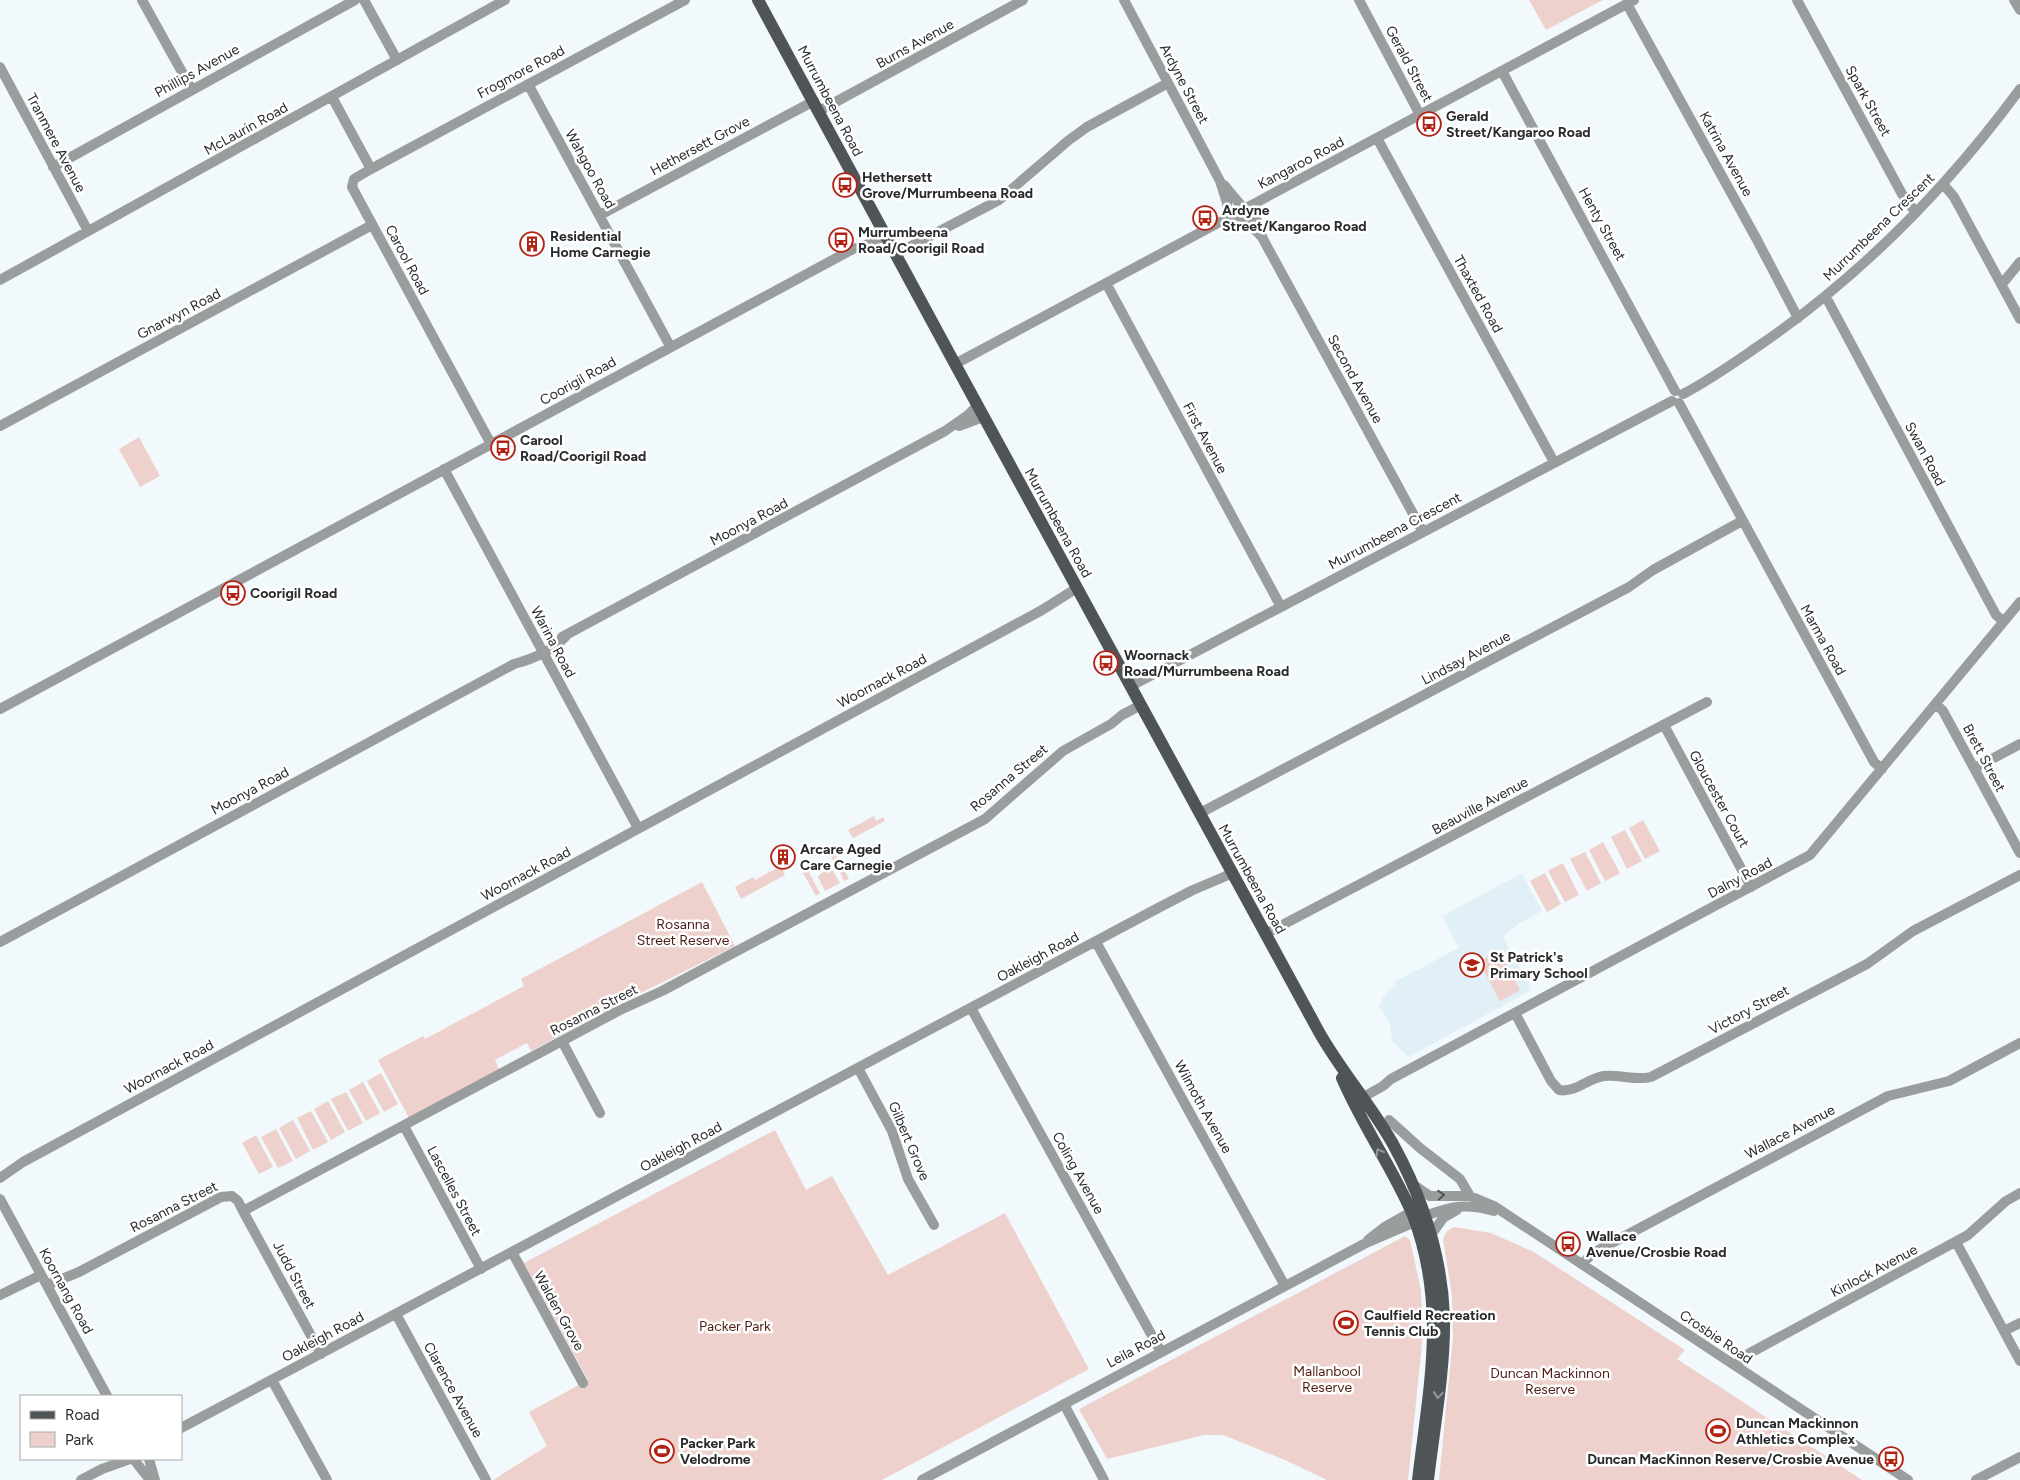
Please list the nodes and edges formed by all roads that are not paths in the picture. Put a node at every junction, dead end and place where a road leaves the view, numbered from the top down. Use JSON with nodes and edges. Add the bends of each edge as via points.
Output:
{"nodes":[{"id":1,"x":142,"y":0,"type":"edge"},
{"id":2,"x":355,"y":0,"type":"edge"},
{"id":3,"x":364,"y":0,"type":"edge"},
{"id":4,"x":505,"y":0,"type":"edge"},
{"id":5,"x":685,"y":0,"type":"edge"},
{"id":6,"x":758,"y":0,"type":"edge"},
{"id":7,"x":1023,"y":0,"type":"edge"},
{"id":8,"x":1124,"y":0,"type":"edge"},
{"id":9,"x":1359,"y":0,"type":"edge"},
{"id":10,"x":1797,"y":0,"type":"edge"},
{"id":11,"x":2014,"y":0,"type":"edge"},
{"id":12,"x":1631,"y":2,"type":"edge"},
{"id":13,"x":2020,"y":10,"type":"edge"},
{"id":14,"x":397,"y":60,"type":"junction"},
{"id":15,"x":0,"y":67,"type":"edge"},
{"id":16,"x":1502,"y":71,"type":"junction"},
{"id":17,"x":1168,"y":82,"type":"junction"},
{"id":18,"x":528,"y":84,"type":"junction"},
{"id":19,"x":2020,"y":89,"type":"edge"},
{"id":20,"x":192,"y":90,"type":"junction"},
{"id":21,"x":332,"y":97,"type":"junction"},
{"id":22,"x":816,"y":106,"type":"junction"},
{"id":23,"x":1420,"y":114,"type":"junction"},
{"id":24,"x":1377,"y":138,"type":"junction"},
{"id":25,"x":53,"y":167,"type":"junction"},
{"id":26,"x":371,"y":169,"type":"junction"},
{"id":27,"x":1220,"y":181,"type":"junction"},
{"id":28,"x":1943,"y":184,"type":"junction"},
{"id":29,"x":1241,"y":211,"type":"junction"},
{"id":30,"x":1916,"y":213,"type":"junction"},
{"id":31,"x":600,"y":215,"type":"junction"},
{"id":32,"x":372,"y":225,"type":"junction"},
{"id":33,"x":88,"y":232,"type":"junction"},
{"id":34,"x":883,"y":232,"type":"junction"},
{"id":35,"x":1263,"y":239,"type":"junction"},
{"id":36,"x":896,"y":254,"type":"junction"},
{"id":37,"x":2020,"y":262,"type":"edge"},
{"id":38,"x":0,"y":280,"type":"edge"},
{"id":39,"x":1106,"y":283,"type":"junction"},
{"id":40,"x":2002,"y":284,"type":"junction"},
{"id":41,"x":1826,"y":297,"type":"junction"},
{"id":42,"x":1798,"y":318,"type":"junction"},
{"id":43,"x":2020,"y":319,"type":"edge"},
{"id":44,"x":670,"y":346,"type":"junction"},
{"id":45,"x":954,"y":364,"type":"junction"},
{"id":46,"x":1677,"y":397,"type":"junction"},
{"id":47,"x":980,"y":411,"type":"junction"},
{"id":48,"x":0,"y":426,"type":"edge"},
{"id":49,"x":491,"y":444,"type":"junction"},
{"id":50,"x":1554,"y":462,"type":"junction"},
{"id":51,"x":444,"y":469,"type":"junction"},
{"id":52,"x":1742,"y":521,"type":"junction"},
{"id":53,"x":1423,"y":532,"type":"junction"},
{"id":54,"x":1078,"y":591,"type":"junction"},
{"id":55,"x":2020,"y":602,"type":"edge"},
{"id":56,"x":1281,"y":606,"type":"junction"},
{"id":57,"x":2004,"y":621,"type":"junction"},
{"id":58,"x":542,"y":649,"type":"junction"},
{"id":59,"x":1131,"y":686,"type":"junction"},
{"id":60,"x":1707,"y":702,"type":"dead end"},
{"id":61,"x":1936,"y":704,"type":"junction"},
{"id":62,"x":1142,"y":708,"type":"junction"},
{"id":63,"x":0,"y":709,"type":"edge"},
{"id":64,"x":1664,"y":725,"type":"junction"},
{"id":65,"x":2020,"y":744,"type":"edge"},
{"id":66,"x":1974,"y":768,"type":"junction"},
{"id":67,"x":1882,"y":769,"type":"junction"},
{"id":68,"x":1200,"y":813,"type":"junction"},
{"id":69,"x":638,"y":828,"type":"junction"},
{"id":70,"x":2020,"y":854,"type":"edge"},
{"id":71,"x":1231,"y":870,"type":"junction"},
{"id":72,"x":2020,"y":875,"type":"edge"},
{"id":73,"x":1751,"y":887,"type":"junction"},
{"id":74,"x":1265,"y":934,"type":"junction"},
{"id":75,"x":0,"y":942,"type":"edge"},
{"id":76,"x":1096,"y":942,"type":"junction"},
{"id":77,"x":972,"y":1008,"type":"junction"},
{"id":78,"x":1515,"y":1013,"type":"junction"},
{"id":79,"x":562,"y":1042,"type":"junction"},
{"id":80,"x":2020,"y":1043,"type":"edge"},
{"id":81,"x":858,"y":1068,"type":"junction"},
{"id":82,"x":1356,"y":1097,"type":"junction"},
{"id":83,"x":600,"y":1113,"type":"dead end"},
{"id":84,"x":1389,"y":1120,"type":"dead end"},
{"id":85,"x":404,"y":1126,"type":"junction"},
{"id":86,"x":23,"y":1162,"type":"junction"},
{"id":87,"x":0,"y":1170,"type":"edge"},
{"id":88,"x":0,"y":1178,"type":"edge"},
{"id":89,"x":1415,"y":1186,"type":"junction"},
{"id":90,"x":2020,"y":1193,"type":"edge"},
{"id":91,"x":0,"y":1199,"type":"edge"},
{"id":92,"x":1470,"y":1201,"type":"junction"},
{"id":93,"x":243,"y":1211,"type":"junction"},
{"id":94,"x":1419,"y":1216,"type":"junction"},
{"id":95,"x":934,"y":1225,"type":"dead end"},
{"id":96,"x":1431,"y":1235,"type":"junction"},
{"id":97,"x":1956,"y":1242,"type":"junction"},
{"id":98,"x":512,"y":1252,"type":"junction"},
{"id":99,"x":1582,"y":1264,"type":"junction"},
{"id":100,"x":481,"y":1268,"type":"junction"},
{"id":101,"x":40,"y":1272,"type":"junction"},
{"id":102,"x":1286,"y":1286,"type":"junction"},
{"id":103,"x":48,"y":1288,"type":"junction"},
{"id":104,"x":0,"y":1295,"type":"edge"},
{"id":105,"x":396,"y":1314,"type":"junction"},
{"id":106,"x":2020,"y":1323,"type":"edge"},
{"id":107,"x":2004,"y":1331,"type":"junction"},
{"id":108,"x":1161,"y":1352,"type":"junction"},
{"id":109,"x":321,"y":1354,"type":"junction"},
{"id":110,"x":2020,"y":1361,"type":"edge"},
{"id":111,"x":1736,"y":1366,"type":"junction"},
{"id":112,"x":272,"y":1380,"type":"junction"},
{"id":113,"x":583,"y":1383,"type":"dead end"},
{"id":114,"x":106,"y":1395,"type":"edge"},
{"id":115,"x":1064,"y":1404,"type":"junction"},
{"id":116,"x":182,"y":1427,"type":"edge"},
{"id":117,"x":2020,"y":1457,"type":"edge"},
{"id":118,"x":111,"y":1460,"type":"edge"},
{"id":119,"x":135,"y":1460,"type":"edge"},
{"id":120,"x":149,"y":1460,"type":"edge"},
{"id":121,"x":102,"y":1469,"type":"junction"},
{"id":122,"x":81,"y":1480,"type":"edge"},
{"id":123,"x":150,"y":1480,"type":"edge"},
{"id":124,"x":155,"y":1480,"type":"edge"},
{"id":125,"x":327,"y":1480,"type":"edge"},
{"id":126,"x":486,"y":1480,"type":"edge"},
{"id":127,"x":922,"y":1480,"type":"edge"},
{"id":128,"x":1104,"y":1480,"type":"edge"},
{"id":129,"x":1418,"y":1480,"type":"edge"},
{"id":130,"x":1428,"y":1480,"type":"edge"},
{"id":131,"x":1908,"y":1480,"type":"edge"},
{"id":132,"x":1976,"y":1480,"type":"edge"}],
"edges":[{"from":1,"to":20,"type":"street"},
{"from":2,"to":20,"type":"street","name":"Phillips Avenue"},
{"from":3,"to":14,"type":"street"},
{"from":4,"to":14,"type":"street","name":"McLaurin Road"},
{"from":5,"to":18,"type":"street","name":"Frogmore Road"},
{"from":6,"to":22,"type":"main road","name":"Murrumbeena Road"},
{"from":7,"to":22,"type":"street","name":"Burns Avenue"},
{"from":8,"to":17,"type":"street","name":"Ardyne Street"},
{"from":9,"to":23,"type":"street","name":"Gerald Street"},
{"from":10,"to":30,"type":"street","name":"Spark Street","via":[[1902,194]]},
{"from":11,"to":13,"type":"street"},
{"from":12,"to":16,"type":"street","name":"Kangaroo Road"},
{"from":12,"to":42,"type":"street","name":"Katrina Avenue"},
{"from":14,"to":21,"type":"street","name":"McLaurin Road"},
{"from":15,"to":25,"type":"street","name":"Tranmere Avenue"},
{"from":16,"to":23,"type":"street","name":"Kangaroo Road"},
{"from":16,"to":46,"type":"street","name":"Henty Street"},
{"from":17,"to":27,"type":"street","name":"Ardyne Street"},
{"from":17,"to":36,"type":"street","via":[[1087,127],[1000,200]]},
{"from":18,"to":26,"type":"street","name":"Frogmore Road"},
{"from":18,"to":31,"type":"street","name":"Wahgoo Road"},
{"from":19,"to":28,"type":"street","name":"Murrumbeena Crescent"},
{"from":20,"to":25,"type":"street","name":"Phillips Avenue"},
{"from":21,"to":26,"type":"street"},
{"from":21,"to":33,"type":"street","name":"McLaurin Road"},
{"from":22,"to":31,"type":"street","name":"Hethersett Grove"},
{"from":22,"to":34,"type":"main road","name":"Murrumbeena Road"},
{"from":23,"to":24,"type":"street","name":"Kangaroo Road"},
{"from":24,"to":29,"type":"street","name":"Kangaroo Road"},
{"from":24,"to":50,"type":"street","name":"Thaxted Road"},
{"from":25,"to":33,"type":"street","name":"Tranmere Avenue"},
{"from":26,"to":32,"type":"street","name":"Carool Road","via":[[354,179],[352,187]]},
{"from":27,"to":29,"type":"street","name":"Ardyne Street"},
{"from":27,"to":29,"type":"street","name":"Ardyne Street","via":[[1227,203]]},
{"from":28,"to":30,"type":"street","name":"Murrumbeena Crescent"},
{"from":28,"to":40,"type":"street","via":[[1954,197]]},
{"from":29,"to":35,"type":"street","name":"Second Avenue"},
{"from":29,"to":35,"type":"street","name":"Second Avenue","via":[[1256,218]]},
{"from":29,"to":39,"type":"street","name":"Kangaroo Road"},
{"from":30,"to":41,"type":"street","name":"Murrumbeena Crescent"},
{"from":31,"to":44,"type":"street","name":"Wahgoo Road"},
{"from":32,"to":48,"type":"street","name":"Gnarwyn Road"},
{"from":32,"to":49,"type":"street","name":"Carool Road"},
{"from":33,"to":38,"type":"street","name":"McLaurin Road"},
{"from":34,"to":36,"type":"main road","name":"Murrumbeena Road"},
{"from":34,"to":44,"type":"street","name":"Coorigil Road","via":[[862,240],[853,249]]},
{"from":35,"to":53,"type":"street","name":"Second Avenue"},
{"from":36,"to":45,"type":"main road","name":"Murrumbeena Road"},
{"from":37,"to":40,"type":"street"},
{"from":39,"to":45,"type":"street","name":"Kangaroo Road"},
{"from":39,"to":56,"type":"street","name":"First Avenue"},
{"from":40,"to":43,"type":"street"},
{"from":41,"to":42,"type":"street","name":"Murrumbeena Crescent"},
{"from":41,"to":57,"type":"street","name":"Swan Road","via":[[1996,615]]},
{"from":42,"to":46,"type":"street","name":"Murrumbeena Crescent","via":[[1712,378]]},
{"from":44,"to":49,"type":"street","name":"Coorigil Road"},
{"from":45,"to":47,"type":"main road","name":"Murrumbeena Road"},
{"from":46,"to":50,"type":"street","name":"Murrumbeena Crescent"},
{"from":46,"to":52,"type":"street","name":"Henty Street"},
{"from":47,"to":54,"type":"main road","name":"Murrumbeena Road"},
{"from":47,"to":58,"type":"street","name":"Moonya Road","via":[[566,636],[558,644]]},
{"from":49,"to":51,"type":"street","name":"Coorigil Road"},
{"from":50,"to":53,"type":"street","name":"Murrumbeena Crescent"},
{"from":51,"to":58,"type":"street","name":"Warina Road"},
{"from":51,"to":63,"type":"street","name":"Coorigil Road"},
{"from":52,"to":67,"type":"street","name":"Marma Road","via":[[1874,762]]},
{"from":52,"to":68,"type":"street","name":"Lindsay Avenue","via":[[1653,570],[1629,587]]},
{"from":53,"to":56,"type":"street","name":"Murrumbeena Crescent"},
{"from":54,"to":59,"type":"main road","name":"Murrumbeena Road"},
{"from":54,"to":69,"type":"street","name":"Woornack Road"},
{"from":55,"to":57,"type":"street","name":"Dalny Road"},
{"from":56,"to":59,"type":"street","name":"Murrumbeena Crescent"},
{"from":57,"to":61,"type":"street","name":"Dalny Road"},
{"from":58,"to":69,"type":"street","name":"Warina Road"},
{"from":58,"to":75,"type":"street","name":"Moonya Road","via":[[528,660],[514,664]]},
{"from":59,"to":62,"type":"main road","name":"Murrumbeena Road"},
{"from":60,"to":64,"type":"street","name":"Beauville Avenue"},
{"from":61,"to":66,"type":"street","name":"Brett Street"},
{"from":61,"to":67,"type":"street","name":"Dalny Road"},
{"from":62,"to":68,"type":"main road","name":"Murrumbeena Road"},
{"from":62,"to":79,"type":"street","name":"Rosanna Street","via":[[1063,751],[985,819]]},
{"from":64,"to":73,"type":"street","name":"Gloucester Court"},
{"from":64,"to":74,"type":"street","name":"Beauville Avenue"},
{"from":65,"to":66,"type":"street"},
{"from":66,"to":70,"type":"street","name":"Brett Street"},
{"from":67,"to":73,"type":"street","name":"Dalny Road","via":[[1810,855]]},
{"from":68,"to":71,"type":"main road","name":"Murrumbeena Road"},
{"from":69,"to":86,"type":"street","name":"Woornack Road"},
{"from":71,"to":74,"type":"main road","name":"Murrumbeena Road"},
{"from":71,"to":76,"type":"street","name":"Oakleigh Road"},
{"from":72,"to":78,"type":"street","name":"Victory Street","via":[[1913,931],[1867,964],[1651,1077],[1603,1076],[1573,1089],[1560,1090],[1551,1081]]},
{"from":73,"to":78,"type":"street","name":"Dalny Road"},
{"from":74,"to":82,"type":"main road","name":"Murrumbeena Road"},
{"from":76,"to":77,"type":"street","name":"Oakleigh Road"},
{"from":76,"to":102,"type":"street","name":"Wilmoth Avenue"},
{"from":77,"to":81,"type":"street","name":"Oakleigh Road"},
{"from":77,"to":108,"type":"street","name":"Coling Avenue"},
{"from":78,"to":82,"type":"street","name":"Dalny Road"},
{"from":79,"to":83,"type":"street"},
{"from":79,"to":85,"type":"street","name":"Rosanna Street"},
{"from":80,"to":99,"type":"street","name":"Wallace Avenue","via":[[1949,1081],[1888,1096],[1593,1252]]},
{"from":81,"to":95,"type":"street","name":"Gilbert Grove","via":[[892,1131],[908,1179]]},
{"from":81,"to":98,"type":"street","name":"Oakleigh Road"},
{"from":82,"to":89,"type":"main road","name":"Murrumbeena Road","via":[[1386,1131]]},
{"from":94,"to":82,"type":"main road","name":"Murrumbeena Road","one_way":true},
{"from":84,"to":92,"type":"street","via":[[1460,1179]]},
{"from":85,"to":93,"type":"street","name":"Rosanna Street"},
{"from":85,"to":100,"type":"street","name":"Lascelles Street"},
{"from":86,"to":87,"type":"street","name":"Woornack Road"},
{"from":86,"to":88,"type":"street","name":"Woornack Road"},
{"from":89,"to":92,"type":"street","one_way":true,"via":[[1432,1196]]},
{"from":89,"to":94,"type":"main road","name":"Murrumbeena Road"},
{"from":90,"to":97,"type":"street","name":"Kinlock Avenue"},
{"from":91,"to":101,"type":"street","name":"Koornang Road"},
{"from":92,"to":94,"type":"street","name":"Leila Road"},
{"from":92,"to":96,"type":"street","via":[[1444,1216]]},
{"from":92,"to":99,"type":"street","name":"Crosbie Road","via":[[1489,1203]]},
{"from":93,"to":103,"type":"street","name":"Rosanna Street","via":[[234,1197],[221,1197]]},
{"from":93,"to":109,"type":"street","name":"Judd Street"},
{"from":94,"to":96,"type":"main road","name":"Murrumbeena Road"},
{"from":94,"to":102,"type":"street","name":"Leila Road"},
{"from":94,"to":129,"type":"main road","name":"Murrumbeena Road","via":[[1434,1318]]},
{"from":96,"to":130,"type":"main road","name":"Murrumbeena Road","one_way":true,"via":[[1442,1295],[1444,1332]]},
{"from":97,"to":107,"type":"street"},
{"from":97,"to":111,"type":"street","name":"Kinlock Avenue","via":[[1750,1353]]},
{"from":98,"to":100,"type":"street","name":"Oakleigh Road"},
{"from":98,"to":113,"type":"street","name":"Walden Grove"},
{"from":99,"to":111,"type":"street","name":"Crosbie Road"},
{"from":100,"to":105,"type":"street","name":"Oakleigh Road"},
{"from":101,"to":103,"type":"street","name":"Koornang Road"},
{"from":101,"to":104,"type":"street"},
{"from":102,"to":108,"type":"street","name":"Leila Road"},
{"from":103,"to":114,"type":"street","name":"Koornang Road"},
{"from":105,"to":109,"type":"street","name":"Oakleigh Road"},
{"from":105,"to":126,"type":"street","name":"Clarence Avenue"},
{"from":106,"to":107,"type":"street"},
{"from":107,"to":110,"type":"street"},
{"from":108,"to":115,"type":"street","name":"Leila Road"},
{"from":109,"to":112,"type":"street","name":"Oakleigh Road"},
{"from":111,"to":131,"type":"street","name":"Crosbie Road"},
{"from":112,"to":116,"type":"street","name":"Oakleigh Road"},
{"from":112,"to":125,"type":"street"},
{"from":115,"to":127,"type":"street","name":"Leila Road"},
{"from":115,"to":128,"type":"street"},
{"from":117,"to":132,"type":"street"},
{"from":118,"to":121,"type":"street"},
{"from":119,"to":121,"type":"street"},
{"from":119,"to":123,"type":"street"},
{"from":120,"to":124,"type":"street"},
{"from":121,"to":122,"type":"street"}]}
